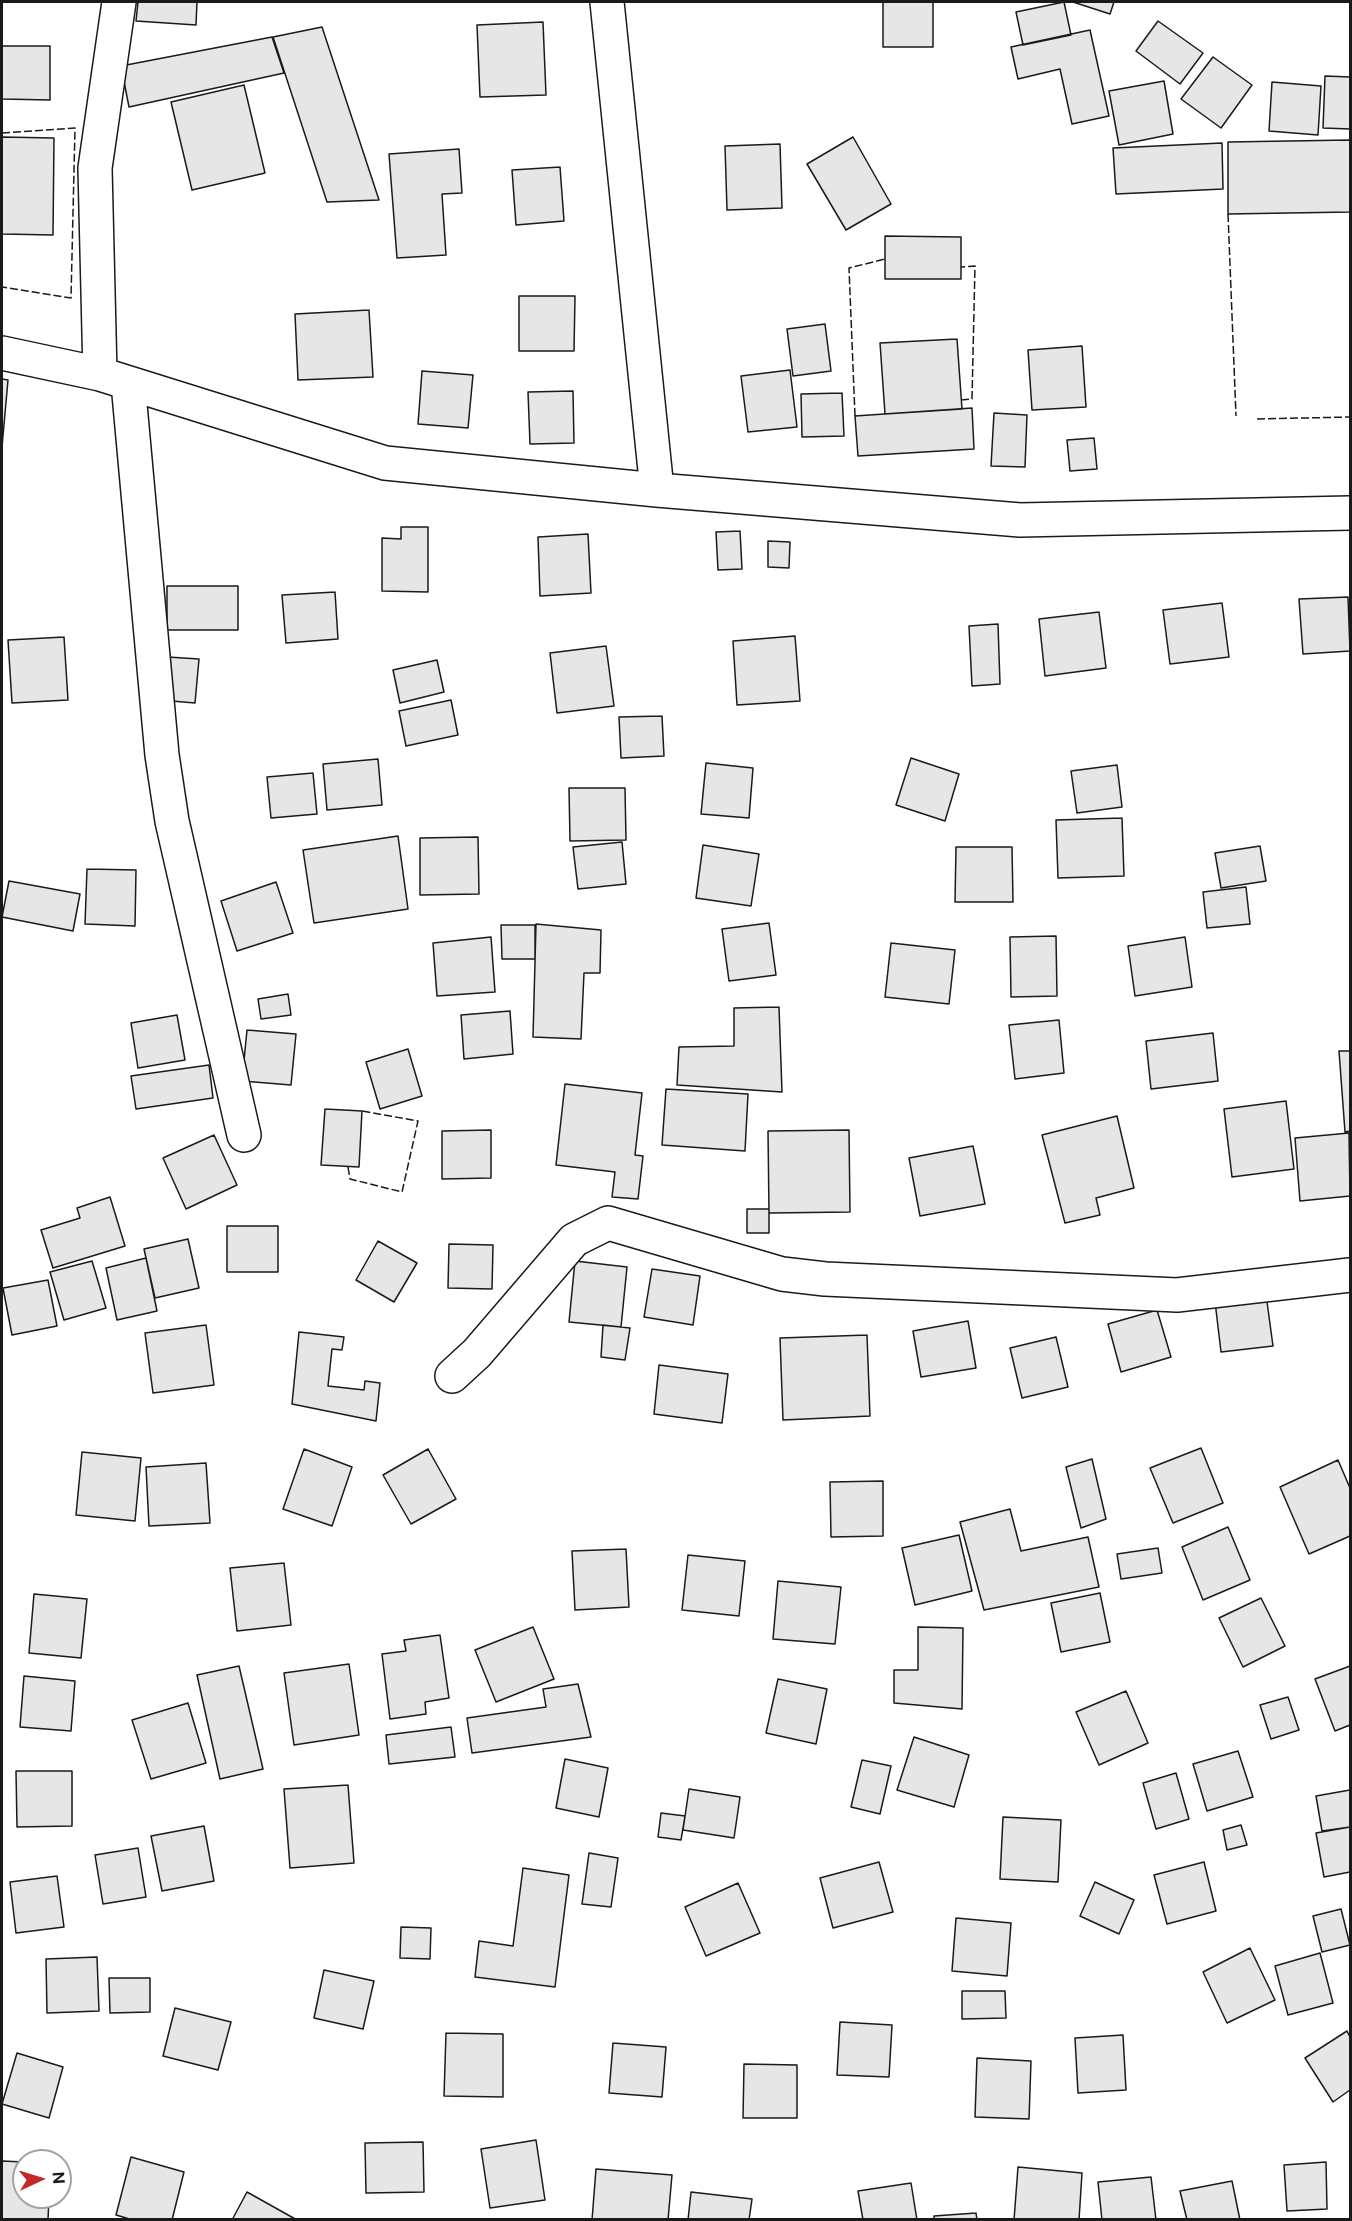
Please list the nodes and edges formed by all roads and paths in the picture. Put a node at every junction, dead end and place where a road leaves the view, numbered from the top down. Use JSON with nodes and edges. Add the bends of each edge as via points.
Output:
{"nodes":[{"id":1,"x":119,"y":2,"type":"edge"},
{"id":2,"x":608,"y":2,"type":"edge"},
{"id":3,"x":2,"y":352,"type":"edge"},
{"id":4,"x":114,"y":378,"type":"junction"},
{"id":5,"x":657,"y":490,"type":"junction"},
{"id":6,"x":1350,"y":513,"type":"edge"},
{"id":7,"x":244,"y":1135,"type":"dead end"},
{"id":8,"x":1350,"y":1275,"type":"edge"},
{"id":9,"x":452,"y":1376,"type":"dead end"}],
"edges":[{"from":1,"to":4,"type":"street","via":[[95,168]]},
{"from":2,"to":5,"type":"street"},
{"from":3,"to":4,"type":"street"},
{"from":4,"to":5,"type":"street","via":[[385,463]]},
{"from":4,"to":7,"type":"street","via":[[172,821]]},
{"from":5,"to":6,"type":"street","via":[[1020,520]]},
{"from":8,"to":9,"type":"street","via":[[1177,1295],[825,1279],[782,1274],[608,1223],[574,1240],[477,1353]]}]}
